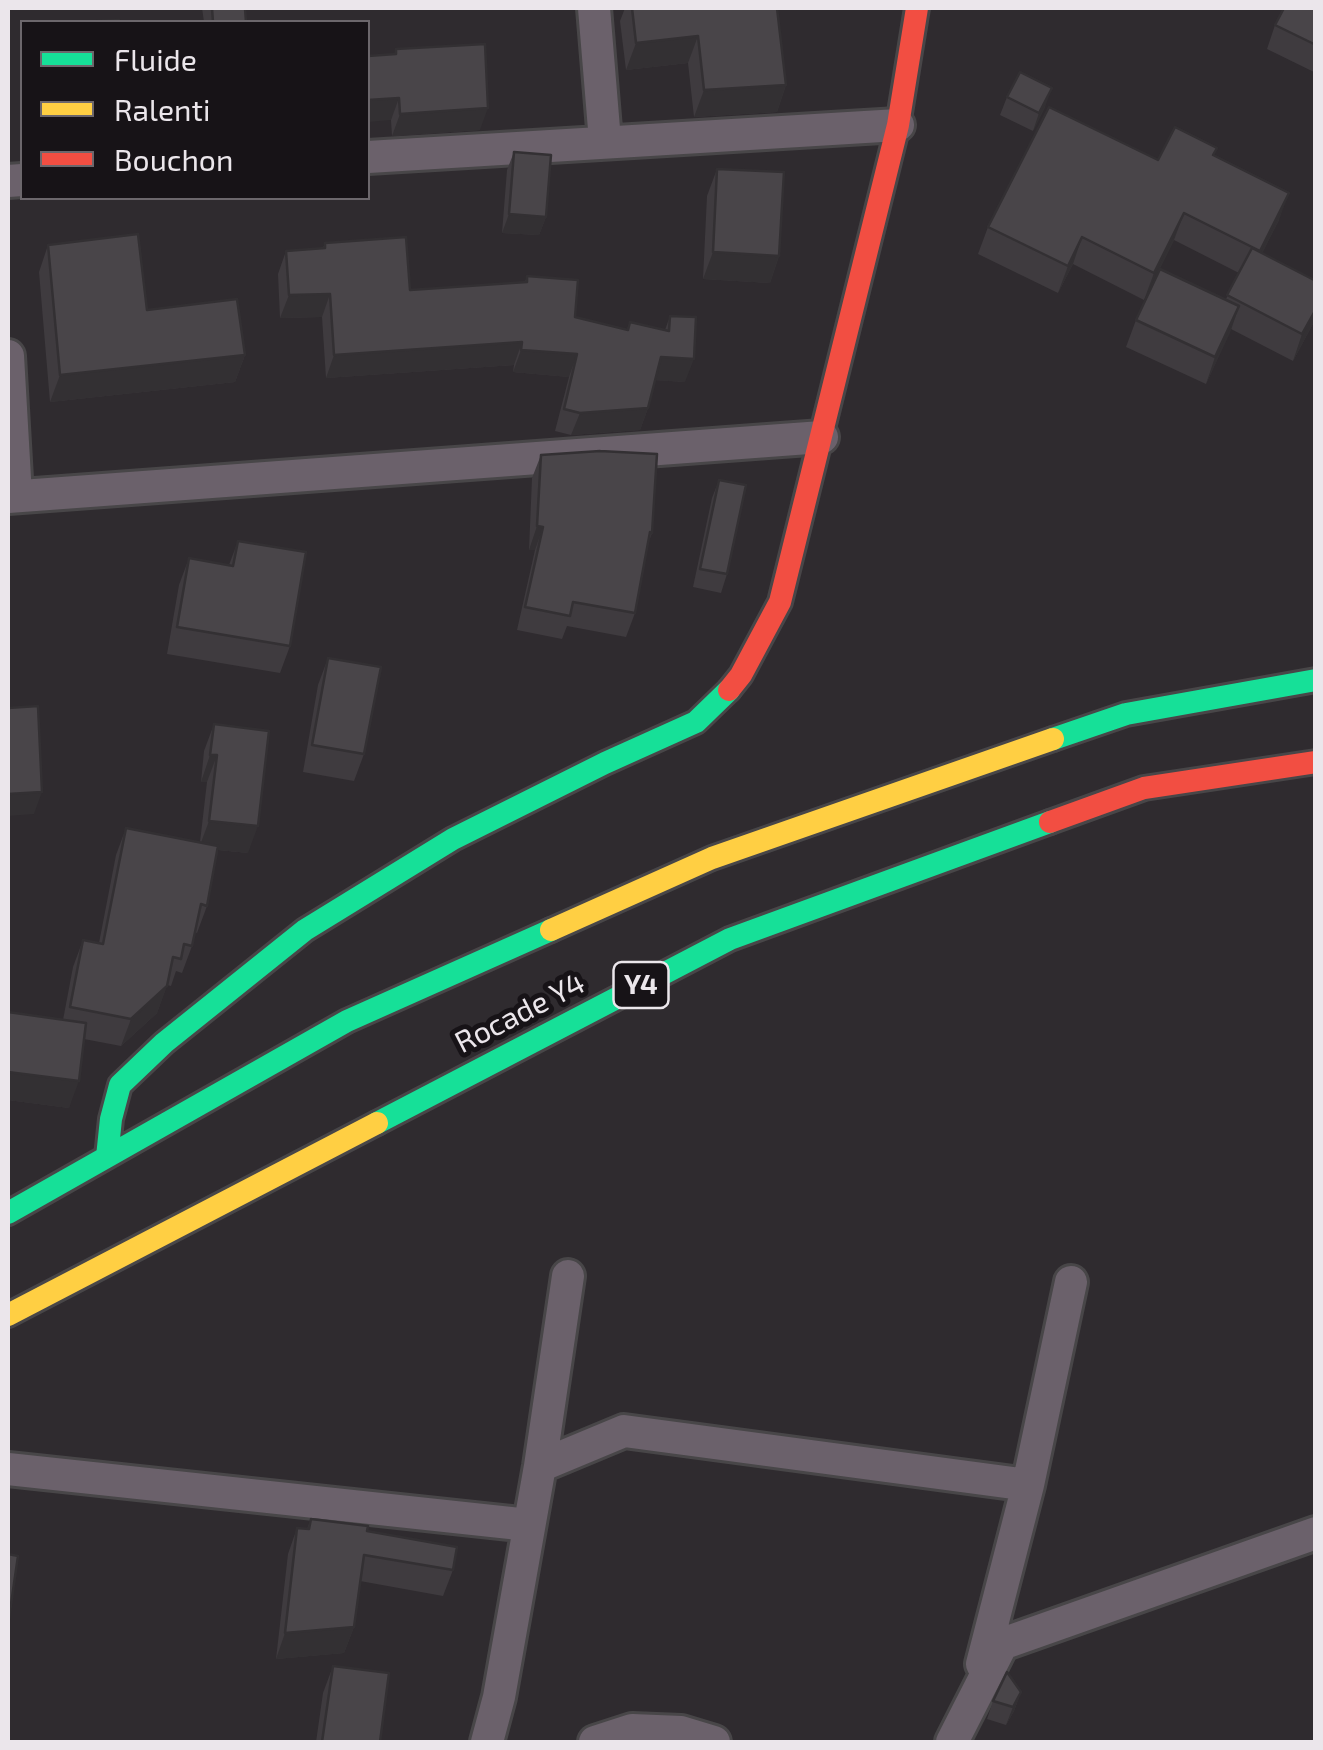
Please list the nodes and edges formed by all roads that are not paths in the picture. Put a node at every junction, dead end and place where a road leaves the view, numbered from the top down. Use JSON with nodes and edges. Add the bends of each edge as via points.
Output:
{"nodes":[{"id":1,"x":594,"y":8,"type":"edge"},
{"id":2,"x":917,"y":8,"type":"edge"},
{"id":3,"x":898,"y":125,"type":"junction"},
{"id":4,"x":605,"y":142,"type":"junction"},
{"id":5,"x":370,"y":157,"type":"edge"},
{"id":6,"x":8,"y":356,"type":"edge"},
{"id":7,"x":822,"y":437,"type":"junction"},
{"id":8,"x":12,"y":496,"type":"edge"},
{"id":9,"x":1316,"y":680,"type":"edge"},
{"id":10,"x":1316,"y":762,"type":"edge"},
{"id":11,"x":106,"y":1157,"type":"junction"},
{"id":12,"x":8,"y":1213,"type":"edge"},
{"id":13,"x":568,"y":1276,"type":"dead end"},
{"id":14,"x":1071,"y":1282,"type":"dead end"},
{"id":15,"x":8,"y":1316,"type":"edge"},
{"id":16,"x":540,"y":1466,"type":"junction"},
{"id":17,"x":8,"y":1470,"type":"edge"},
{"id":18,"x":1028,"y":1484,"type":"junction"},
{"id":19,"x":529,"y":1525,"type":"junction"},
{"id":20,"x":1316,"y":1534,"type":"edge"},
{"id":21,"x":973,"y":1697,"type":"junction"},
{"id":22,"x":488,"y":1742,"type":"edge"},
{"id":23,"x":594,"y":1742,"type":"edge"},
{"id":24,"x":714,"y":1742,"type":"edge"},
{"id":25,"x":952,"y":1742,"type":"edge"}],
"edges":[{"from":1,"to":4,"type":"street"},
{"from":2,"to":3,"type":"main road"},
{"from":3,"to":4,"type":"street"},
{"from":3,"to":7,"type":"main road"},
{"from":4,"to":5,"type":"street"},
{"from":6,"to":8,"type":"street"},
{"from":7,"to":8,"type":"street"},
{"from":7,"to":11,"type":"main road","via":[[780,602],[720,702],[696,722],[453,839],[306,930],[120,1085]]},
{"from":9,"to":11,"type":"main road","name":"Rocade Y4","via":[[1126,714],[712,858],[347,1021]]},
{"from":10,"to":15,"type":"main road","name":"Rocade Y4","number":"Y4","via":[[1144,788],[730,939]]},
{"from":11,"to":12,"type":"main road","name":"Rocade Y4"},
{"from":13,"to":16,"type":"street"},
{"from":14,"to":18,"type":"street"},
{"from":16,"to":18,"type":"street","via":[[624,1431]]},
{"from":16,"to":19,"type":"street"},
{"from":17,"to":19,"type":"street"},
{"from":18,"to":21,"type":"street"},
{"from":19,"to":22,"type":"street"},
{"from":20,"to":21,"type":"street","via":[[1002,1644]]},
{"from":21,"to":25,"type":"street"},
{"from":23,"to":24,"type":"street","via":[[632,1730],[682,1732]]}]}
